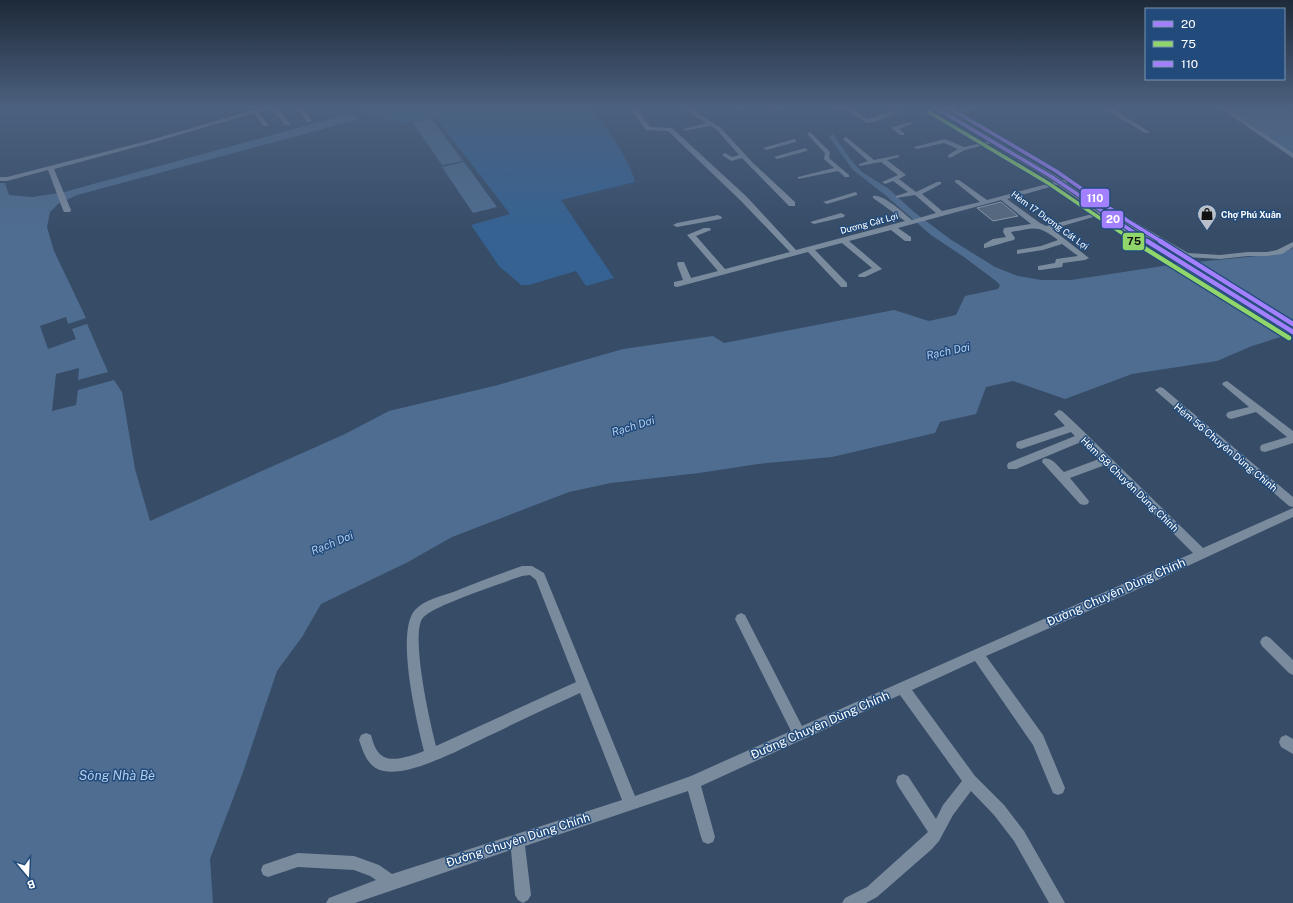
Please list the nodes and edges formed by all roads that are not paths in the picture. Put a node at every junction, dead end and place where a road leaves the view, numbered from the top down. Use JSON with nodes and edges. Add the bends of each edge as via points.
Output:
{"nodes":[{"id":1,"x":126,"y":148,"type":"edge"},
{"id":2,"x":690,"y":148,"type":"edge"},
{"id":3,"x":737,"y":148,"type":"edge"},
{"id":4,"x":823,"y":148,"type":"edge"},
{"id":5,"x":857,"y":148,"type":"edge"},
{"id":6,"x":967,"y":148,"type":"edge"},
{"id":7,"x":1005,"y":148,"type":"edge"},
{"id":8,"x":1008,"y":148,"type":"edge"},
{"id":9,"x":1282,"y":148,"type":"edge"},
{"id":10,"x":963,"y":149,"type":"joint"},
{"id":11,"x":805,"y":150,"type":"dead end"},
{"id":12,"x":725,"y":154,"type":"dead end"},
{"id":13,"x":744,"y":156,"type":"junction"},
{"id":14,"x":897,"y":156,"type":"dead end"},
{"id":15,"x":950,"y":156,"type":"dead end"},
{"id":16,"x":1293,"y":156,"type":"edge"},
{"id":17,"x":777,"y":157,"type":"dead end"},
{"id":18,"x":882,"y":160,"type":"junction"},
{"id":19,"x":873,"y":162,"type":"junction"},
{"id":20,"x":861,"y":165,"type":"dead end"},
{"id":21,"x":50,"y":168,"type":"junction"},
{"id":22,"x":839,"y":169,"type":"junction"},
{"id":23,"x":847,"y":176,"type":"dead end"},
{"id":24,"x":800,"y":178,"type":"dead end"},
{"id":25,"x":0,"y":179,"type":"edge"},
{"id":26,"x":894,"y":179,"type":"junction"},
{"id":27,"x":957,"y":181,"type":"dead end"},
{"id":28,"x":885,"y":182,"type":"dead end"},
{"id":29,"x":1063,"y":182,"type":"junction"},
{"id":30,"x":939,"y":183,"type":"dead end"},
{"id":31,"x":855,"y":194,"type":"dead end"},
{"id":32,"x":898,"y":197,"type":"dead end"},
{"id":33,"x":875,"y":198,"type":"dead end"},
{"id":34,"x":1002,"y":198,"type":"junction"},
{"id":35,"x":827,"y":202,"type":"dead end"},
{"id":36,"x":985,"y":202,"type":"junction"},
{"id":37,"x":792,"y":204,"type":"dead end"},
{"id":38,"x":66,"y":208,"type":"dead end"},
{"id":39,"x":1107,"y":212,"type":"junction"},
{"id":40,"x":941,"y":214,"type":"junction"},
{"id":41,"x":841,"y":215,"type":"dead end"},
{"id":42,"x":718,"y":217,"type":"dead end"},
{"id":43,"x":814,"y":222,"type":"dead end"},
{"id":44,"x":911,"y":222,"type":"junction"},
{"id":45,"x":677,"y":225,"type":"dead end"},
{"id":46,"x":1037,"y":226,"type":"junction"},
{"id":47,"x":892,"y":227,"type":"junction"},
{"id":48,"x":1046,"y":228,"type":"junction"},
{"id":49,"x":707,"y":230,"type":"dead end"},
{"id":50,"x":908,"y":239,"type":"dead end"},
{"id":51,"x":844,"y":240,"type":"junction"},
{"id":52,"x":1064,"y":241,"type":"junction"},
{"id":53,"x":1293,"y":244,"type":"edge"},
{"id":54,"x":987,"y":246,"type":"dead end"},
{"id":55,"x":810,"y":249,"type":"junction"},
{"id":56,"x":1020,"y":252,"type":"dead end"},
{"id":57,"x":795,"y":253,"type":"junction"},
{"id":58,"x":1175,"y":256,"type":"junction"},
{"id":59,"x":681,"y":264,"type":"dead end"},
{"id":60,"x":1041,"y":268,"type":"dead end"},
{"id":61,"x":724,"y":272,"type":"junction"},
{"id":62,"x":862,"y":275,"type":"dead end"},
{"id":63,"x":688,"y":281,"type":"junction"},
{"id":64,"x":677,"y":284,"type":"dead end"},
{"id":65,"x":844,"y":285,"type":"dead end"},
{"id":66,"x":1293,"y":326,"type":"edge"},
{"id":67,"x":1293,"y":332,"type":"edge"},
{"id":68,"x":1227,"y":384,"type":"dead end"},
{"id":69,"x":1160,"y":390,"type":"dead end"},
{"id":70,"x":1257,"y":408,"type":"junction"},
{"id":71,"x":1059,"y":414,"type":"dead end"},
{"id":72,"x":1231,"y":416,"type":"dead end"},
{"id":73,"x":1073,"y":427,"type":"junction"},
{"id":74,"x":1293,"y":436,"type":"edge"},
{"id":75,"x":1083,"y":437,"type":"junction"},
{"id":76,"x":1293,"y":439,"type":"edge"},
{"id":77,"x":1021,"y":445,"type":"dead end"},
{"id":78,"x":1265,"y":448,"type":"dead end"},
{"id":79,"x":1106,"y":461,"type":"junction"},
{"id":80,"x":1047,"y":462,"type":"dead end"},
{"id":81,"x":1012,"y":466,"type":"dead end"},
{"id":82,"x":1062,"y":477,"type":"junction"},
{"id":83,"x":1084,"y":501,"type":"dead end"},
{"id":84,"x":1293,"y":504,"type":"edge"},
{"id":85,"x":1293,"y":512,"type":"edge"},
{"id":86,"x":1202,"y":554,"type":"junction"},
{"id":87,"x":741,"y":619,"type":"dead end"},
{"id":88,"x":1266,"y":642,"type":"dead end"},
{"id":89,"x":977,"y":654,"type":"junction"},
{"id":90,"x":1293,"y":669,"type":"edge"},
{"id":91,"x":583,"y":685,"type":"junction"},
{"id":92,"x":902,"y":687,"type":"junction"},
{"id":93,"x":799,"y":734,"type":"junction"},
{"id":94,"x":366,"y":740,"type":"dead end"},
{"id":95,"x":432,"y":755,"type":"junction"},
{"id":96,"x":903,"y":781,"type":"dead end"},
{"id":97,"x":970,"y":781,"type":"junction"},
{"id":98,"x":692,"y":782,"type":"junction"},
{"id":99,"x":1058,"y":788,"type":"dead end"},
{"id":100,"x":631,"y":804,"type":"junction"},
{"id":101,"x":936,"y":832,"type":"junction"},
{"id":102,"x":708,"y":837,"type":"dead end"},
{"id":103,"x":516,"y":841,"type":"junction"},
{"id":104,"x":268,"y":870,"type":"dead end"},
{"id":105,"x":391,"y":882,"type":"junction"},
{"id":106,"x":523,"y":894,"type":"dead end"},
{"id":107,"x":334,"y":903,"type":"edge"},
{"id":108,"x":850,"y":903,"type":"edge"},
{"id":109,"x":1057,"y":903,"type":"edge"}],
"edges":[{"from":1,"to":21,"type":"street"},
{"from":2,"to":57,"type":"street","via":[[744,199]]},
{"from":3,"to":13,"type":"street"},
{"from":4,"to":22,"type":"street","via":[[828,153],[826,158]]},
{"from":5,"to":19,"type":"street"},
{"from":6,"to":10,"type":"street"},
{"from":7,"to":29,"type":"main road"},
{"from":8,"to":29,"type":"main road"},
{"from":9,"to":16,"type":"street"},
{"from":10,"to":15,"type":"street"},
{"from":11,"to":17,"type":"street"},
{"from":12,"to":13,"type":"street","via":[[731,159]]},
{"from":13,"to":37,"type":"street"},
{"from":14,"to":18,"type":"street"},
{"from":18,"to":19,"type":"street"},
{"from":18,"to":26,"type":"street","via":[[903,175]]},
{"from":19,"to":20,"type":"street"},
{"from":21,"to":25,"type":"street","via":[[7,180]]},
{"from":21,"to":38,"type":"street"},
{"from":22,"to":23,"type":"street"},
{"from":22,"to":24,"type":"street"},
{"from":26,"to":28,"type":"street"},
{"from":26,"to":32,"type":"street","via":[[914,193]]},
{"from":27,"to":36,"type":"street"},
{"from":29,"to":34,"type":"street","name":"Dương Cát Lợi"},
{"from":29,"to":39,"type":"main road"},
{"from":30,"to":40,"type":"street","via":[[918,194]]},
{"from":31,"to":35,"type":"street"},
{"from":33,"to":44,"type":"street"},
{"from":34,"to":36,"type":"street","name":"Dương Cát Lợi"},
{"from":34,"to":46,"type":"street","name":"Hẻm 17 Dương Cát Lợi"},
{"from":36,"to":40,"type":"street","name":"Dương Cát Lợi"},
{"from":39,"to":48,"type":"street"},
{"from":39,"to":53,"type":"street","via":[[1115,213],[1186,255],[1220,257],[1267,254],[1279,252]]},
{"from":39,"to":58,"type":"main road"},
{"from":40,"to":44,"type":"street","name":"Dương Cát Lợi"},
{"from":41,"to":43,"type":"street"},
{"from":42,"to":45,"type":"street"},
{"from":44,"to":47,"type":"street","name":"Dương Cát Lợi"},
{"from":46,"to":48,"type":"street","name":"Hẻm 17 Dương Cát Lợi"},
{"from":46,"to":54,"type":"street","via":[[1007,230],[1011,238]]},
{"from":47,"to":50,"type":"street"},
{"from":47,"to":51,"type":"street","name":"Dương Cát Lợi"},
{"from":48,"to":52,"type":"street","name":"Hẻm 17 Dương Cát Lợi"},
{"from":49,"to":61,"type":"street","via":[[691,235]]},
{"from":51,"to":55,"type":"street","name":"Dương Cát Lợi"},
{"from":51,"to":62,"type":"street","via":[[878,269]]},
{"from":52,"to":56,"type":"street"},
{"from":52,"to":60,"type":"street","name":"Hẻm 17 Dương Cát Lợi","via":[[1085,258],[1059,261],[1059,265]]},
{"from":55,"to":57,"type":"street","name":"Dương Cát Lợi"},
{"from":55,"to":65,"type":"street"},
{"from":57,"to":61,"type":"street","name":"Dương Cát Lợi"},
{"from":58,"to":66,"type":"main road"},
{"from":58,"to":67,"type":"main road"},
{"from":59,"to":63,"type":"street"},
{"from":61,"to":63,"type":"street","name":"Dương Cát Lợi"},
{"from":63,"to":64,"type":"street","name":"Dương Cát Lợi"},
{"from":68,"to":70,"type":"street"},
{"from":69,"to":84,"type":"street","name":"Hẻm 56 Chuyên Dùng Chính"},
{"from":70,"to":72,"type":"street"},
{"from":70,"to":74,"type":"street"},
{"from":71,"to":73,"type":"street","name":"Hẻm 58 Chuyên Dùng Chính"},
{"from":73,"to":75,"type":"street","name":"Hẻm 58 Chuyên Dùng Chính"},
{"from":73,"to":77,"type":"street"},
{"from":75,"to":79,"type":"street","name":"Hẻm 58 Chuyên Dùng Chính"},
{"from":75,"to":81,"type":"street"},
{"from":76,"to":78,"type":"street"},
{"from":79,"to":82,"type":"street"},
{"from":79,"to":86,"type":"street","name":"Hẻm 58 Chuyên Dùng Chính"},
{"from":80,"to":82,"type":"street"},
{"from":82,"to":83,"type":"street"},
{"from":85,"to":86,"type":"street","name":"Đường Chuyên Dùng Chính"},
{"from":86,"to":89,"type":"street","name":"Đường Chuyên Dùng Chính"},
{"from":87,"to":93,"type":"street"},
{"from":88,"to":90,"type":"street"},
{"from":89,"to":92,"type":"street","name":"Đường Chuyên Dùng Chính"},
{"from":89,"to":99,"type":"street","via":[[1038,740]]},
{"from":91,"to":95,"type":"street"},
{"from":91,"to":95,"type":"street","via":[[536,572],[522,571],[432,605],[416,618],[412,643],[424,725]]},
{"from":91,"to":100,"type":"street"},
{"from":92,"to":93,"type":"street","name":"Đường Chuyên Dùng Chính"},
{"from":92,"to":97,"type":"street"},
{"from":93,"to":98,"type":"street","name":"Đường Chuyên Dùng Chính"},
{"from":94,"to":95,"type":"street","via":[[372,759],[384,765],[397,765]]},
{"from":96,"to":101,"type":"street"},
{"from":97,"to":101,"type":"street","via":[[948,810]]},
{"from":97,"to":109,"type":"street","via":[[999,810],[1019,836]]},
{"from":98,"to":100,"type":"street","name":"Đường Chuyên Dùng Chính"},
{"from":98,"to":102,"type":"street"},
{"from":100,"to":103,"type":"street","name":"Đường Chuyên Dùng Chính"},
{"from":101,"to":108,"type":"street","via":[[927,844],[882,884]]},
{"from":103,"to":105,"type":"street","name":"Đường Chuyên Dùng Chính"},
{"from":103,"to":106,"type":"street"},
{"from":104,"to":105,"type":"street","via":[[298,860],[354,863],[374,870]]},
{"from":105,"to":107,"type":"street","name":"Đường Chuyên Dùng Chính"}]}
